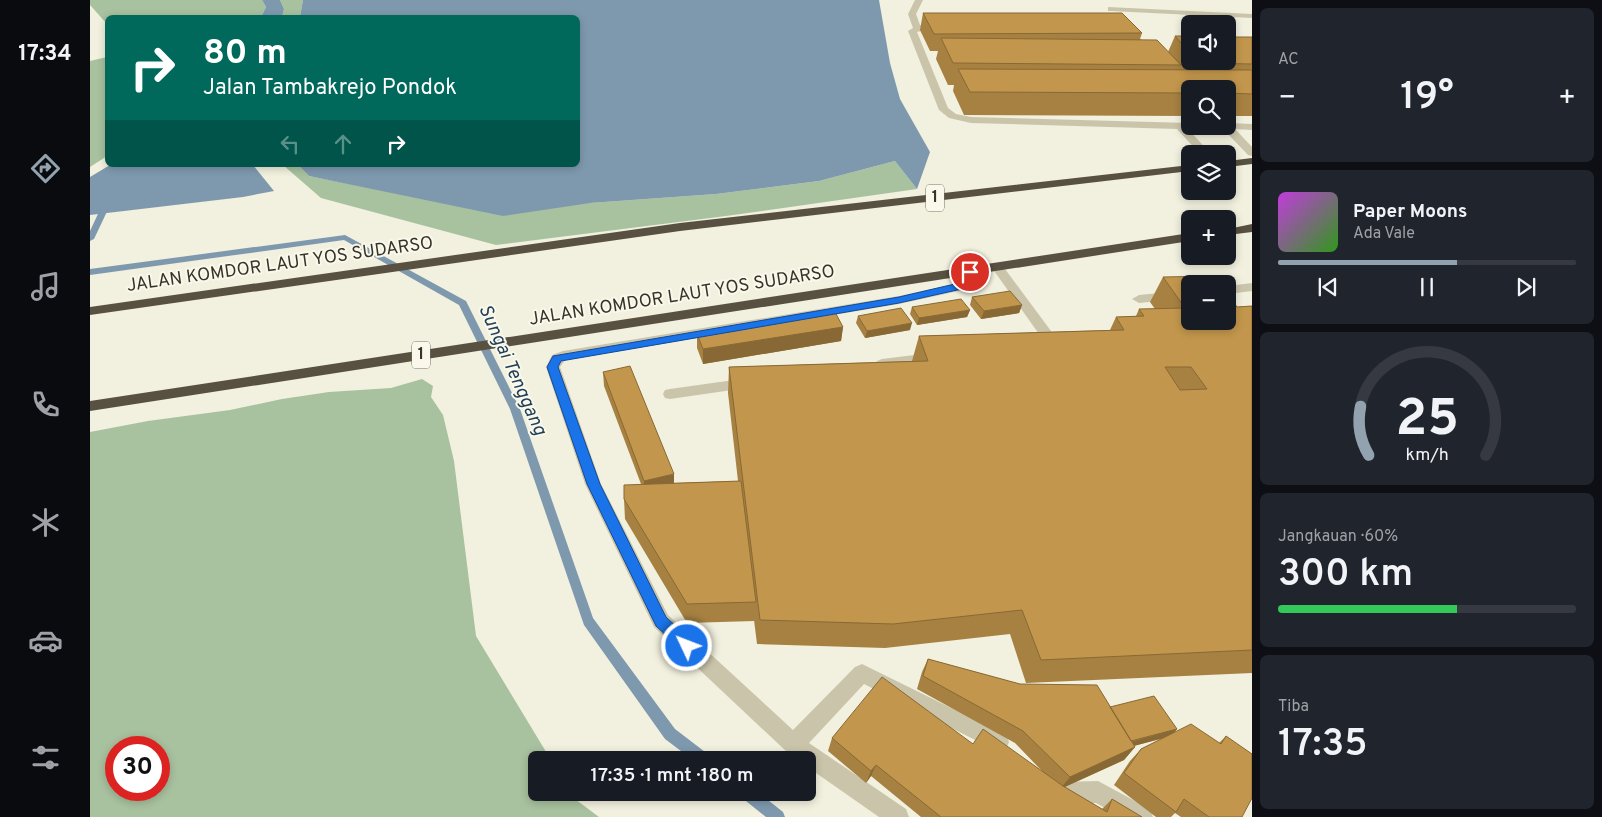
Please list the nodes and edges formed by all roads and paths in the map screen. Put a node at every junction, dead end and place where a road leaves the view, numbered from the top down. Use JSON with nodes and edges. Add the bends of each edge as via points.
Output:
{"nodes":[{"id":1,"x":919,"y":0,"type":"edge"},
{"id":2,"x":1252,"y":16,"type":"edge"},
{"id":3,"x":1120,"y":22,"type":"edge"},
{"id":4,"x":946,"y":26,"type":"edge"},
{"id":5,"x":917,"y":28,"type":"junction"},
{"id":6,"x":1181,"y":126,"type":"edge"},
{"id":7,"x":1236,"y":127,"type":"edge"},
{"id":8,"x":1252,"y":127,"type":"edge"},
{"id":9,"x":1234,"y":135,"type":"edge"},
{"id":10,"x":1252,"y":153,"type":"edge"},
{"id":11,"x":1252,"y":161,"type":"edge"},
{"id":12,"x":1236,"y":163,"type":"edge"},
{"id":13,"x":1181,"y":169,"type":"edge"},
{"id":14,"x":1252,"y":228,"type":"edge"},
{"id":15,"x":1236,"y":231,"type":"edge"},
{"id":16,"x":1181,"y":238,"type":"edge"},
{"id":17,"x":998,"y":268,"type":"junction"},
{"id":18,"x":970,"y":272,"type":"junction"},
{"id":19,"x":1252,"y":287,"type":"edge"},
{"id":20,"x":1236,"y":289,"type":"edge"},
{"id":21,"x":1181,"y":295,"type":"edge"},
{"id":22,"x":1139,"y":300,"type":"dead end"},
{"id":23,"x":90,"y":311,"type":"edge"},
{"id":24,"x":1024,"y":344,"type":"edge"},
{"id":25,"x":946,"y":356,"type":"edge"},
{"id":26,"x":867,"y":367,"type":"edge"},
{"id":27,"x":758,"y":382,"type":"edge"},
{"id":28,"x":670,"y":394,"type":"dead end"},
{"id":29,"x":90,"y":406,"type":"edge"},
{"id":30,"x":794,"y":745,"type":"junction"},
{"id":31,"x":1013,"y":751,"type":"edge"},
{"id":32,"x":1040,"y":775,"type":"edge"},
{"id":33,"x":898,"y":817,"type":"edge"},
{"id":34,"x":1142,"y":817,"type":"edge"}],
"edges":[{"from":1,"to":5,"type":"street","via":[[912,14]]},
{"from":2,"to":3,"type":"street","via":[[1111,9]]},
{"from":4,"to":5,"type":"street"},
{"from":5,"to":6,"type":"street","via":[[912,32],[926,55],[944,110],[953,116],[971,120]]},
{"from":7,"to":8,"type":"street"},
{"from":9,"to":10,"type":"street"},
{"from":11,"to":12,"type":"highway"},
{"from":13,"to":23,"type":"highway","name":"JALAN KOMDOR LAUT YOS SUDARSO","number":"1","via":[[680,228]]},
{"from":14,"to":15,"type":"highway"},
{"from":16,"to":17,"type":"highway","name":"JALAN KOMDOR LAUT YOS SUDARSO","number":"1"},
{"from":17,"to":18,"type":"highway","name":"JALAN KOMDOR LAUT YOS SUDARSO","number":"1"},
{"from":17,"to":24,"type":"street","via":[[1047,338]]},
{"from":18,"to":29,"type":"highway","name":"JALAN KOMDOR LAUT YOS SUDARSO","number":"1"},
{"from":18,"to":30,"type":"street","via":[[969,280],[963,286],[899,300],[562,356],[554,362],[593,484],[661,621]]},
{"from":19,"to":20,"type":"street"},
{"from":21,"to":22,"type":"street"},
{"from":25,"to":26,"type":"street"},
{"from":27,"to":28,"type":"street"},
{"from":30,"to":31,"type":"street","via":[[862,673]]},
{"from":30,"to":33,"type":"street"},
{"from":32,"to":34,"type":"street","via":[[1059,793],[1098,792]]}]}
